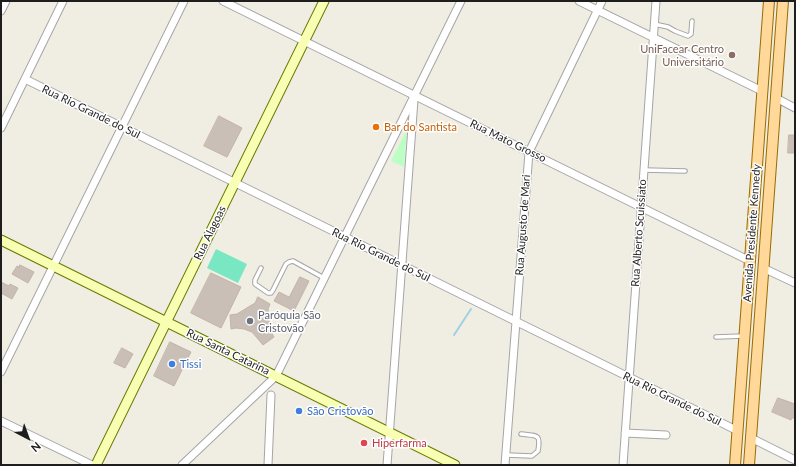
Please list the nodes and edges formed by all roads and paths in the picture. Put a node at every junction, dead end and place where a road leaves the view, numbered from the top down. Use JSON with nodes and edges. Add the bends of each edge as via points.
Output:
{"nodes":[{"id":1,"x":6,"y":1,"type":"edge"},
{"id":2,"x":63,"y":1,"type":"edge"},
{"id":3,"x":184,"y":1,"type":"edge"},
{"id":4,"x":223,"y":1,"type":"edge"},
{"id":5,"x":324,"y":1,"type":"edge"},
{"id":6,"x":461,"y":1,"type":"edge"},
{"id":7,"x":579,"y":1,"type":"edge"},
{"id":8,"x":602,"y":1,"type":"edge"},
{"id":9,"x":656,"y":1,"type":"edge"},
{"id":10,"x":769,"y":1,"type":"edge"},
{"id":11,"x":783,"y":1,"type":"edge"},
{"id":12,"x":597,"y":10,"type":"junction"},
{"id":13,"x":1,"y":11,"type":"edge"},
{"id":14,"x":692,"y":21,"type":"dead end"},
{"id":15,"x":654,"y":24,"type":"junction"},
{"id":16,"x":653,"y":38,"type":"junction"},
{"id":17,"x":304,"y":41,"type":"junction"},
{"id":18,"x":25,"y":79,"type":"junction"},
{"id":19,"x":762,"y":92,"type":"junction"},
{"id":20,"x":414,"y":95,"type":"junction"},
{"id":21,"x":776,"y":98,"type":"junction"},
{"id":22,"x":795,"y":108,"type":"edge"},
{"id":23,"x":122,"y":127,"type":"junction"},
{"id":24,"x":1,"y":128,"type":"edge"},
{"id":25,"x":529,"y":152,"type":"junction"},
{"id":26,"x":643,"y":170,"type":"junction"},
{"id":27,"x":685,"y":170,"type":"dead end"},
{"id":28,"x":756,"y":176,"type":"junction"},
{"id":29,"x":770,"y":182,"type":"junction"},
{"id":30,"x":235,"y":183,"type":"junction"},
{"id":31,"x":641,"y":207,"type":"junction"},
{"id":32,"x":344,"y":237,"type":"junction"},
{"id":33,"x":1,"y":240,"type":"edge"},
{"id":34,"x":750,"y":261,"type":"junction"},
{"id":35,"x":402,"y":265,"type":"junction"},
{"id":36,"x":54,"y":266,"type":"junction"},
{"id":37,"x":261,"y":268,"type":"dead end"},
{"id":38,"x":763,"y":268,"type":"junction"},
{"id":39,"x":324,"y":278,"type":"junction"},
{"id":40,"x":795,"y":283,"type":"edge"},
{"id":41,"x":166,"y":322,"type":"junction"},
{"id":42,"x":516,"y":322,"type":"junction"},
{"id":43,"x":745,"y":336,"type":"junction"},
{"id":44,"x":716,"y":337,"type":"dead end"},
{"id":45,"x":1,"y":372,"type":"edge"},
{"id":46,"x":276,"y":376,"type":"junction"},
{"id":47,"x":629,"y":378,"type":"junction"},
{"id":48,"x":271,"y":395,"type":"dead end"},
{"id":49,"x":1,"y":421,"type":"edge"},
{"id":50,"x":738,"y":431,"type":"junction"},
{"id":51,"x":389,"y":432,"type":"junction"},
{"id":52,"x":625,"y":433,"type":"junction"},
{"id":53,"x":521,"y":434,"type":"dead end"},
{"id":54,"x":666,"y":435,"type":"dead end"},
{"id":55,"x":751,"y":438,"type":"junction"},
{"id":56,"x":506,"y":455,"type":"junction"},
{"id":57,"x":795,"y":460,"type":"edge"},
{"id":58,"x":92,"y":465,"type":"edge"},
{"id":59,"x":96,"y":465,"type":"edge"},
{"id":60,"x":182,"y":465,"type":"edge"},
{"id":61,"x":268,"y":465,"type":"edge"},
{"id":62,"x":387,"y":465,"type":"edge"},
{"id":63,"x":455,"y":465,"type":"edge"},
{"id":64,"x":505,"y":465,"type":"edge"},
{"id":65,"x":623,"y":465,"type":"edge"},
{"id":66,"x":735,"y":465,"type":"edge"},
{"id":67,"x":749,"y":465,"type":"edge"}],
"edges":[{"from":1,"to":13,"type":"street"},
{"from":2,"to":18,"type":"street"},
{"from":3,"to":23,"type":"street"},
{"from":4,"to":17,"type":"street","name":"Rua Mato Grosso"},
{"from":5,"to":17,"type":"street","name":"Rua Alagoas"},
{"from":6,"to":20,"type":"street"},
{"from":7,"to":12,"type":"street"},
{"from":8,"to":12,"type":"street","name":"Rua Augusto de Mari"},
{"from":9,"to":15,"type":"street","name":"Rua Alberto Scuissiato"},
{"from":10,"to":19,"type":"main road","name":"Avenida Presidente Kennedy"},
{"from":11,"to":21,"type":"main road","name":"Avenida Presidente Kennedy"},
{"from":12,"to":16,"type":"street"},
{"from":12,"to":25,"type":"street","name":"Rua Augusto de Mari"},
{"from":14,"to":15,"type":"lane","via":[[691,34],[688,36]]},
{"from":15,"to":16,"type":"street","name":"Rua Alberto Scuissiato"},
{"from":16,"to":19,"type":"street"},
{"from":16,"to":26,"type":"street","name":"Rua Alberto Scuissiato"},
{"from":17,"to":20,"type":"street","name":"Rua Mato Grosso"},
{"from":17,"to":30,"type":"street","name":"Rua Alagoas"},
{"from":18,"to":23,"type":"street","name":"Rua Rio Grande do Sul"},
{"from":18,"to":24,"type":"street"},
{"from":19,"to":28,"type":"main road","name":"Avenida Presidente Kennedy"},
{"from":20,"to":25,"type":"street","name":"Rua Mato Grosso"},
{"from":20,"to":32,"type":"street"},
{"from":20,"to":35,"type":"street"},
{"from":21,"to":22,"type":"street"},
{"from":21,"to":29,"type":"main road","name":"Avenida Presidente Kennedy"},
{"from":23,"to":30,"type":"street","name":"Rua Rio Grande do Sul"},
{"from":23,"to":36,"type":"street"},
{"from":25,"to":31,"type":"street","name":"Rua Mato Grosso"},
{"from":25,"to":42,"type":"street","name":"Rua Augusto de Mari"},
{"from":26,"to":27,"type":"lane"},
{"from":26,"to":31,"type":"street","name":"Rua Alberto Scuissiato"},
{"from":28,"to":29,"type":"main road","via":[[760,180]]},
{"from":28,"to":34,"type":"main road","name":"Avenida Presidente Kennedy"},
{"from":29,"to":38,"type":"main road","name":"Avenida Presidente Kennedy"},
{"from":30,"to":32,"type":"street","name":"Rua Rio Grande do Sul"},
{"from":30,"to":41,"type":"street","name":"Rua Alagoas"},
{"from":31,"to":34,"type":"street","name":"Rua Mato Grosso"},
{"from":31,"to":47,"type":"street","name":"Rua Alberto Scuissiato"},
{"from":32,"to":35,"type":"street","name":"Rua Rio Grande do Sul"},
{"from":32,"to":39,"type":"street"},
{"from":33,"to":36,"type":"street","name":"Rua Santa Catarina"},
{"from":34,"to":43,"type":"main road","name":"Avenida Presidente Kennedy"},
{"from":35,"to":42,"type":"street","name":"Rua Rio Grande do Sul"},
{"from":35,"to":51,"type":"street"},
{"from":36,"to":41,"type":"street","name":"Rua Santa Catarina"},
{"from":36,"to":45,"type":"street"},
{"from":37,"to":39,"type":"lane","via":[[255,284],[268,293],[271,293],[289,262],[294,261]]},
{"from":38,"to":40,"type":"street"},
{"from":38,"to":55,"type":"main road","name":"Avenida Presidente Kennedy"},
{"from":39,"to":46,"type":"street"},
{"from":41,"to":46,"type":"street","name":"Rua Santa Catarina"},
{"from":41,"to":59,"type":"street","name":"Rua Alagoas"},
{"from":42,"to":47,"type":"street","name":"Rua Rio Grande do Sul"},
{"from":42,"to":56,"type":"street","name":"Rua Augusto de Mari"},
{"from":43,"to":44,"type":"lane"},
{"from":43,"to":50,"type":"main road","name":"Avenida Presidente Kennedy"},
{"from":46,"to":51,"type":"street","name":"Rua Santa Catarina"},
{"from":46,"to":60,"type":"street"},
{"from":47,"to":50,"type":"street","name":"Rua Rio Grande do Sul"},
{"from":47,"to":52,"type":"street","name":"Rua Alberto Scuissiato"},
{"from":48,"to":61,"type":"street"},
{"from":49,"to":58,"type":"street"},
{"from":50,"to":66,"type":"main road","name":"Avenida Presidente Kennedy"},
{"from":51,"to":62,"type":"street"},
{"from":51,"to":63,"type":"street","name":"Rua Santa Catarina"},
{"from":52,"to":54,"type":"street"},
{"from":52,"to":65,"type":"street","name":"Rua Alberto Scuissiato"},
{"from":53,"to":56,"type":"lane","via":[[538,437],[538,451],[532,456]]},
{"from":55,"to":57,"type":"street"},
{"from":55,"to":67,"type":"main road","name":"Avenida Presidente Kennedy"},
{"from":56,"to":64,"type":"street","name":"Rua Augusto de Mari"}]}
